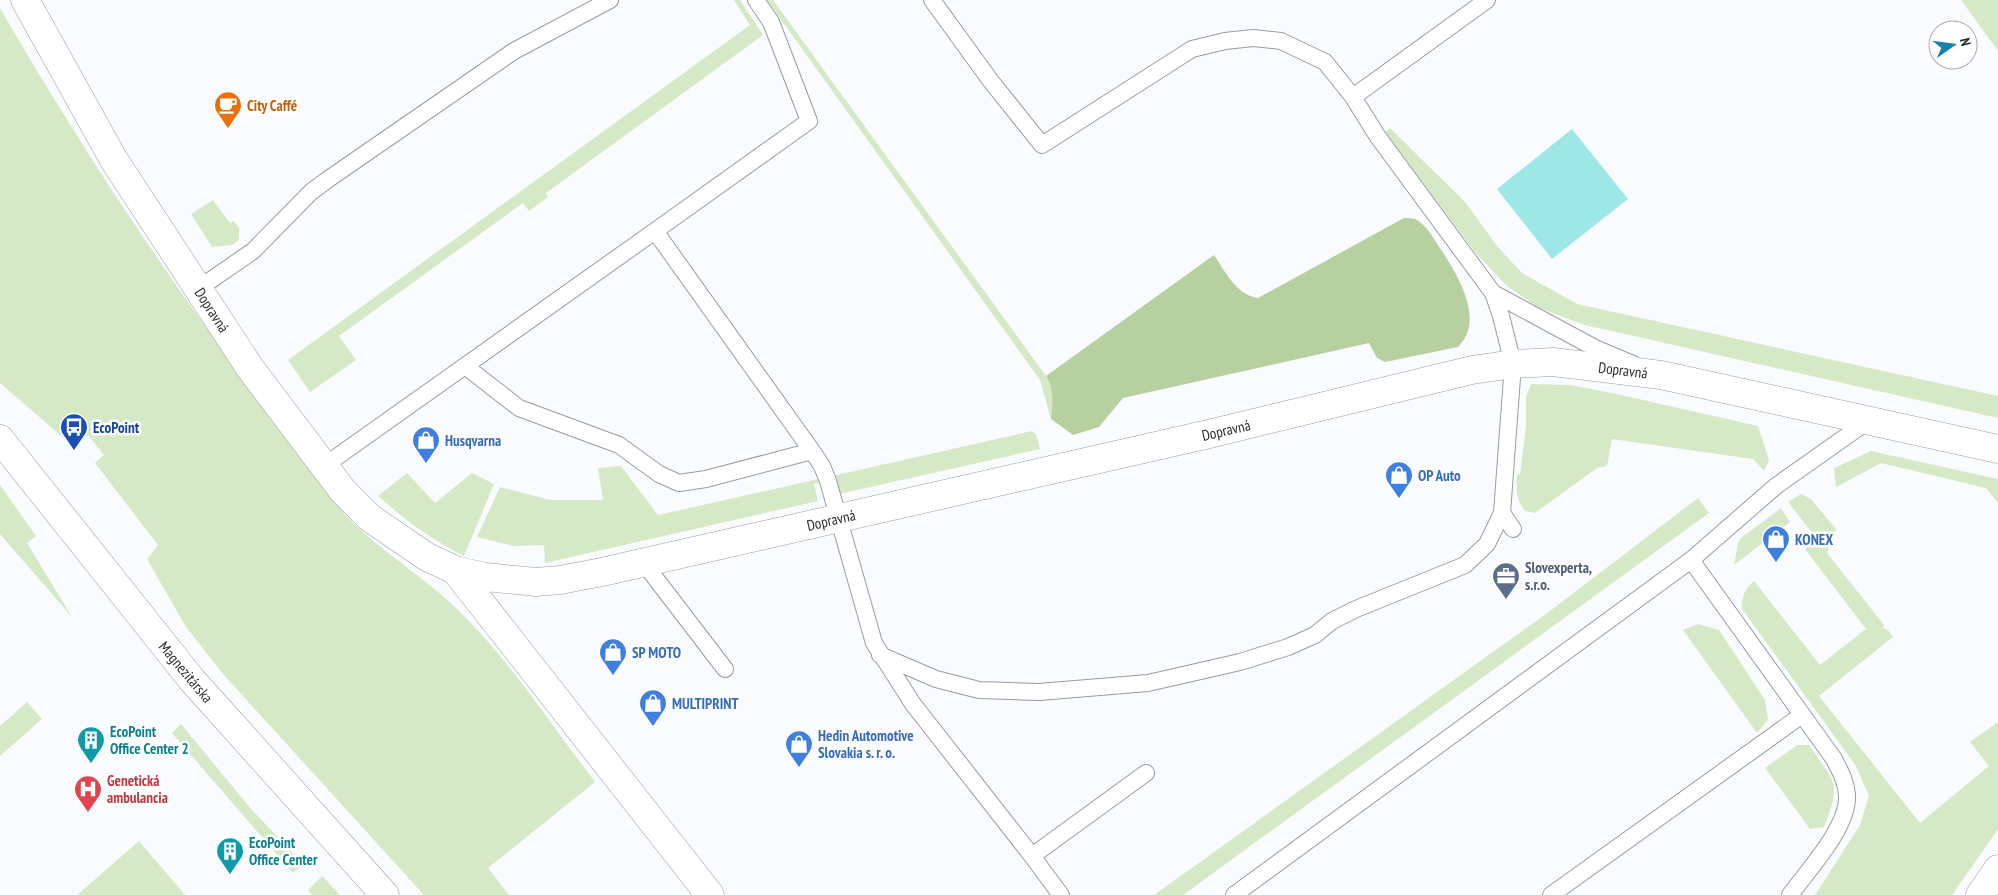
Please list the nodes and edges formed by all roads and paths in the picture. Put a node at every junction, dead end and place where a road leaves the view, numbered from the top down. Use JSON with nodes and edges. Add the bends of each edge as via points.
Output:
{"nodes":[{"id":1,"x":25,"y":0,"type":"edge"},
{"id":2,"x":610,"y":0,"type":"edge"},
{"id":3,"x":756,"y":0,"type":"edge"},
{"id":4,"x":932,"y":0,"type":"edge"},
{"id":5,"x":1486,"y":0,"type":"edge"},
{"id":6,"x":1353,"y":97,"type":"junction"},
{"id":7,"x":655,"y":231,"type":"junction"},
{"id":8,"x":198,"y":289,"type":"junction"},
{"id":9,"x":1493,"y":293,"type":"junction"},
{"id":10,"x":1513,"y":364,"type":"junction"},
{"id":11,"x":465,"y":366,"type":"junction"},
{"id":12,"x":1661,"y":375,"type":"junction"},
{"id":13,"x":1868,"y":421,"type":"junction"},
{"id":14,"x":0,"y":439,"type":"edge"},
{"id":15,"x":1998,"y":449,"type":"edge"},
{"id":16,"x":812,"y":451,"type":"junction"},
{"id":17,"x":324,"y":466,"type":"junction"},
{"id":18,"x":1502,"y":513,"type":"junction"},
{"id":19,"x":837,"y":519,"type":"junction"},
{"id":20,"x":1513,"y":528,"type":"dead end"},
{"id":21,"x":1691,"y":560,"type":"junction"},
{"id":22,"x":643,"y":562,"type":"junction"},
{"id":23,"x":455,"y":570,"type":"junction"},
{"id":24,"x":880,"y":655,"type":"junction"},
{"id":25,"x":725,"y":668,"type":"dead end"},
{"id":26,"x":1802,"y":715,"type":"junction"},
{"id":27,"x":1146,"y":773,"type":"dead end"},
{"id":28,"x":1032,"y":856,"type":"junction"},
{"id":29,"x":1998,"y":869,"type":"edge"},
{"id":30,"x":385,"y":895,"type":"edge"},
{"id":31,"x":710,"y":895,"type":"edge"},
{"id":32,"x":1061,"y":895,"type":"edge"},
{"id":33,"x":1234,"y":895,"type":"edge"},
{"id":34,"x":1551,"y":895,"type":"edge"},
{"id":35,"x":1790,"y":895,"type":"edge"},
{"id":36,"x":1980,"y":895,"type":"edge"}],
"edges":[{"from":1,"to":8,"type":"street","name":"Dopravná","via":[[114,160]]},
{"from":2,"to":8,"type":"lane","via":[[514,51],[327,180],[253,251]]},
{"from":3,"to":7,"type":"lane","via":[[771,22],[809,121]]},
{"from":4,"to":6,"type":"lane","via":[[1042,145],[1192,49],[1225,41],[1253,38],[1281,41],[1325,62]]},
{"from":5,"to":6,"type":"lane"},
{"from":6,"to":9,"type":"lane"},
{"from":7,"to":11,"type":"lane"},
{"from":7,"to":16,"type":"lane"},
{"from":8,"to":17,"type":"street","name":"Dopravná","via":[[250,368]]},
{"from":9,"to":10,"type":"lane"},
{"from":9,"to":12,"type":"lane","via":[[1595,348]]},
{"from":10,"to":12,"type":"street","name":"Dopravná","via":[[1553,362]]},
{"from":10,"to":18,"type":"lane"},
{"from":10,"to":19,"type":"street","name":"Dopravná","via":[[1472,370]]},
{"from":11,"to":16,"type":"lane","via":[[519,408],[619,445],[659,474],[679,483]]},
{"from":11,"to":17,"type":"lane"},
{"from":12,"to":13,"type":"street","name":"Dopravná"},
{"from":13,"to":15,"type":"street","name":"Dopravná"},
{"from":13,"to":21,"type":"lane","via":[[1776,486]]},
{"from":14,"to":30,"type":"street","name":"Magnezitárska","via":[[192,680]]},
{"from":16,"to":19,"type":"lane","via":[[828,481]]},
{"from":17,"to":23,"type":"street","name":"Dopravná","via":[[370,518],[427,557]]},
{"from":18,"to":20,"type":"lane"},
{"from":18,"to":24,"type":"lane","via":[[1487,544],[1465,564],[1356,609],[1332,621],[1315,635],[1288,647],[1240,662],[1148,683],[1039,692],[979,690],[936,678]]},
{"from":19,"to":22,"type":"street","name":"Dopravná"},
{"from":19,"to":24,"type":"lane"},
{"from":21,"to":26,"type":"lane"},
{"from":21,"to":33,"type":"lane"},
{"from":22,"to":23,"type":"street","name":"Dopravná","via":[[536,582],[485,578]]},
{"from":22,"to":25,"type":"lane"},
{"from":23,"to":31,"type":"street","name":"Dopravná"},
{"from":24,"to":28,"type":"lane","via":[[913,704]]},
{"from":26,"to":34,"type":"lane"},
{"from":26,"to":35,"type":"lane","via":[[1834,758],[1844,777],[1847,796],[1844,814],[1834,834]]},
{"from":27,"to":28,"type":"lane"},
{"from":28,"to":32,"type":"lane"},
{"from":29,"to":36,"type":"street"}]}
